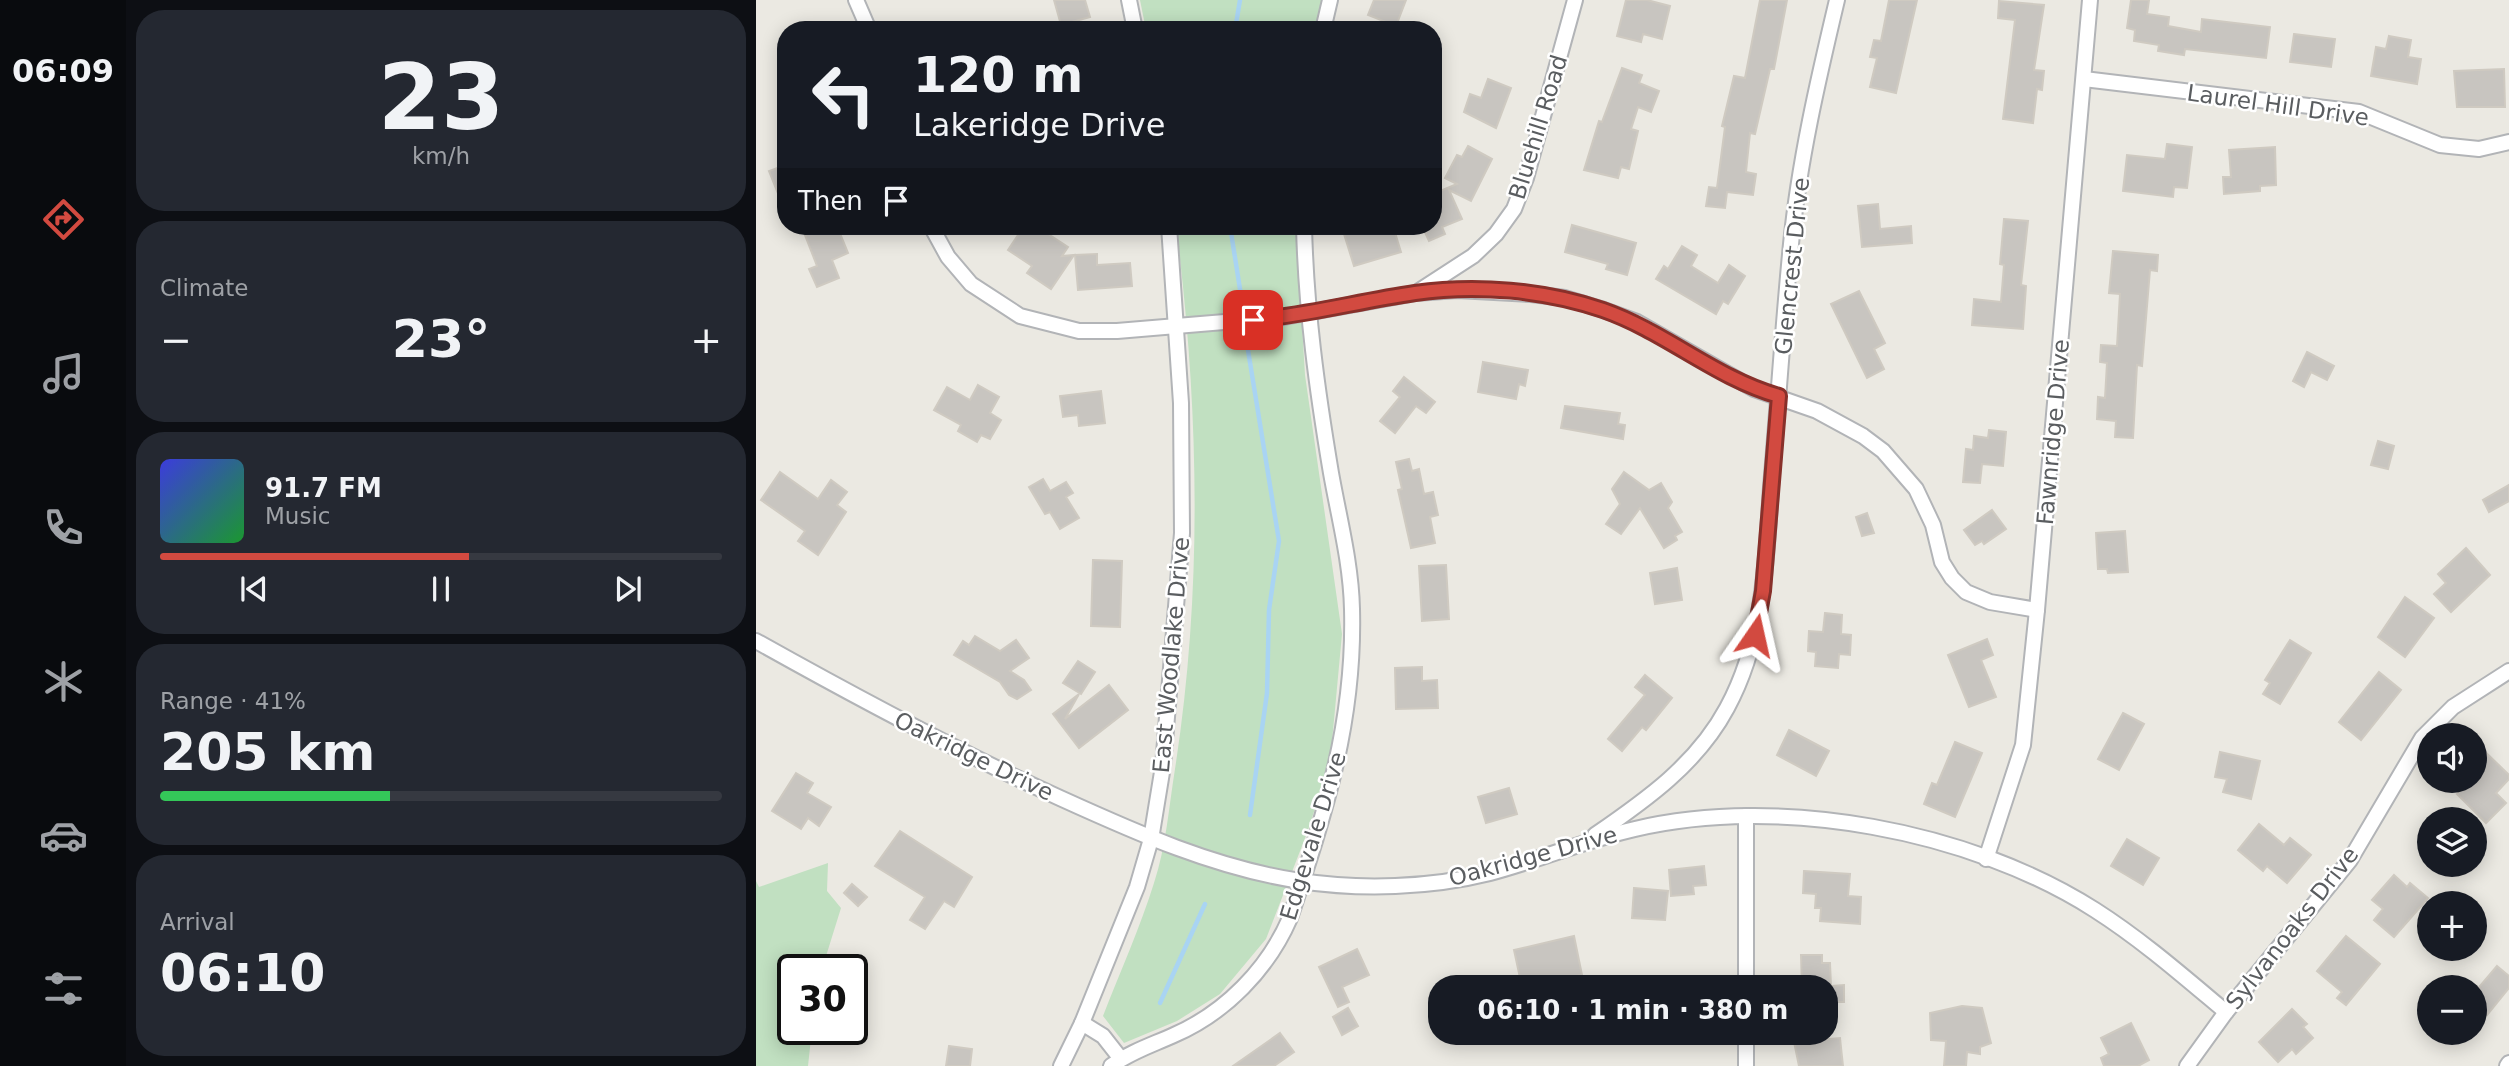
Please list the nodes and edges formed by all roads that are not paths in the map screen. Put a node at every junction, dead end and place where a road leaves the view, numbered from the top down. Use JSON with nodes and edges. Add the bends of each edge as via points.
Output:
{"nodes":[{"id":1,"x":856,"y":0,"type":"edge"},
{"id":2,"x":1129,"y":0,"type":"edge"},
{"id":3,"x":1330,"y":0,"type":"edge"},
{"id":4,"x":1575,"y":0,"type":"edge"},
{"id":5,"x":1837,"y":0,"type":"edge"},
{"id":6,"x":2090,"y":0,"type":"edge"},
{"id":7,"x":865,"y":21,"type":"edge"},
{"id":8,"x":1133,"y":21,"type":"edge"},
{"id":9,"x":1325,"y":21,"type":"edge"},
{"id":10,"x":2084,"y":79,"type":"junction"},
{"id":11,"x":2509,"y":142,"type":"edge"},
{"id":12,"x":936,"y":235,"type":"edge"},
{"id":13,"x":1170,"y":235,"type":"edge"},
{"id":14,"x":1304,"y":235,"type":"edge"},
{"id":15,"x":1416,"y":293,"type":"junction"},
{"id":16,"x":1308,"y":314,"type":"junction"},
{"id":17,"x":1177,"y":326,"type":"junction"},
{"id":18,"x":1779,"y":396,"type":"junction"},
{"id":19,"x":2038,"y":610,"type":"junction"},
{"id":20,"x":756,"y":641,"type":"edge"},
{"id":21,"x":2509,"y":671,"type":"edge"},
{"id":22,"x":1746,"y":816,"type":"junction"},
{"id":23,"x":1150,"y":839,"type":"junction"},
{"id":24,"x":1584,"y":842,"type":"junction"},
{"id":25,"x":1986,"y":859,"type":"junction"},
{"id":26,"x":1302,"y":881,"type":"junction"},
{"id":27,"x":1746,"y":975,"type":"edge"},
{"id":28,"x":2226,"y":1013,"type":"junction"},
{"id":29,"x":1082,"y":1023,"type":"junction"},
{"id":30,"x":1746,"y":1045,"type":"edge"},
{"id":31,"x":1116,"y":1062,"type":"edge"},
{"id":32,"x":1061,"y":1066,"type":"edge"},
{"id":33,"x":1746,"y":1066,"type":"edge"},
{"id":34,"x":2187,"y":1066,"type":"edge"}],
"edges":[{"from":1,"to":7,"type":"street"},
{"from":2,"to":8,"type":"street"},
{"from":3,"to":9,"type":"street"},
{"from":4,"to":15,"type":"street","name":"Bluehill Road","via":[[1514,209],[1473,256]]},
{"from":5,"to":18,"type":"street","name":"Glencrest Drive","via":[[1791,242]]},
{"from":6,"to":10,"type":"street","name":"Fawnridge Drive"},
{"from":10,"to":11,"type":"street","name":"Laurel Hill Drive","via":[[2359,113],[2440,145],[2479,149]]},
{"from":10,"to":19,"type":"street","name":"Fawnridge Drive"},
{"from":12,"to":17,"type":"street","via":[[971,284],[1020,316],[1079,331]]},
{"from":13,"to":17,"type":"street","name":"East Woodlake Drive"},
{"from":14,"to":16,"type":"street","name":"Edgevale Drive"},
{"from":15,"to":16,"type":"street"},
{"from":15,"to":18,"type":"street","via":[[1494,290],[1565,299],[1637,322],[1724,374]]},
{"from":16,"to":17,"type":"street"},
{"from":16,"to":26,"type":"street","name":"Edgevale Drive","via":[[1312,361],[1344,536],[1352,607],[1352,666],[1331,792]]},
{"from":17,"to":23,"type":"street","name":"East Woodlake Drive","via":[[1182,533],[1172,684]]},
{"from":18,"to":19,"type":"street","via":[[1845,424],[1903,471],[1933,525],[1942,562],[1966,592],[1990,602]]},
{"from":18,"to":24,"type":"street","name":"Glencrest Drive","via":[[1763,591],[1742,676],[1727,708],[1694,755],[1648,798]]},
{"from":19,"to":25,"type":"street","name":"Fawnridge Drive","via":[[2023,745]]},
{"from":20,"to":23,"type":"street","name":"Oakridge Drive","via":[[956,750]]},
{"from":21,"to":28,"type":"street","name":"Sylvanoaks Drive","via":[[2453,707],[2422,738],[2350,860]]},
{"from":22,"to":24,"type":"street","name":"Oakridge Drive","via":[[1669,822]]},
{"from":22,"to":25,"type":"street","name":"Oakridge Drive","via":[[1864,825]]},
{"from":22,"to":27,"type":"street"},
{"from":23,"to":26,"type":"street","name":"Oakridge Drive","via":[[1255,872]]},
{"from":23,"to":29,"type":"street","name":"East Woodlake Drive","via":[[1137,887]]},
{"from":24,"to":26,"type":"street","name":"Oakridge Drive","via":[[1488,873],[1431,883]]},
{"from":25,"to":28,"type":"street","name":"Oakridge Drive","via":[[2091,907],[2143,942]]},
{"from":26,"to":31,"type":"street","name":"Edgevale Drive","via":[[1282,935],[1237,993],[1197,1023]]},
{"from":28,"to":34,"type":"street","name":"Sylvanoaks Drive"},
{"from":29,"to":31,"type":"street","via":[[1103,1036]]},
{"from":29,"to":32,"type":"street","name":"East Woodlake Drive"},
{"from":30,"to":33,"type":"street"}]}
